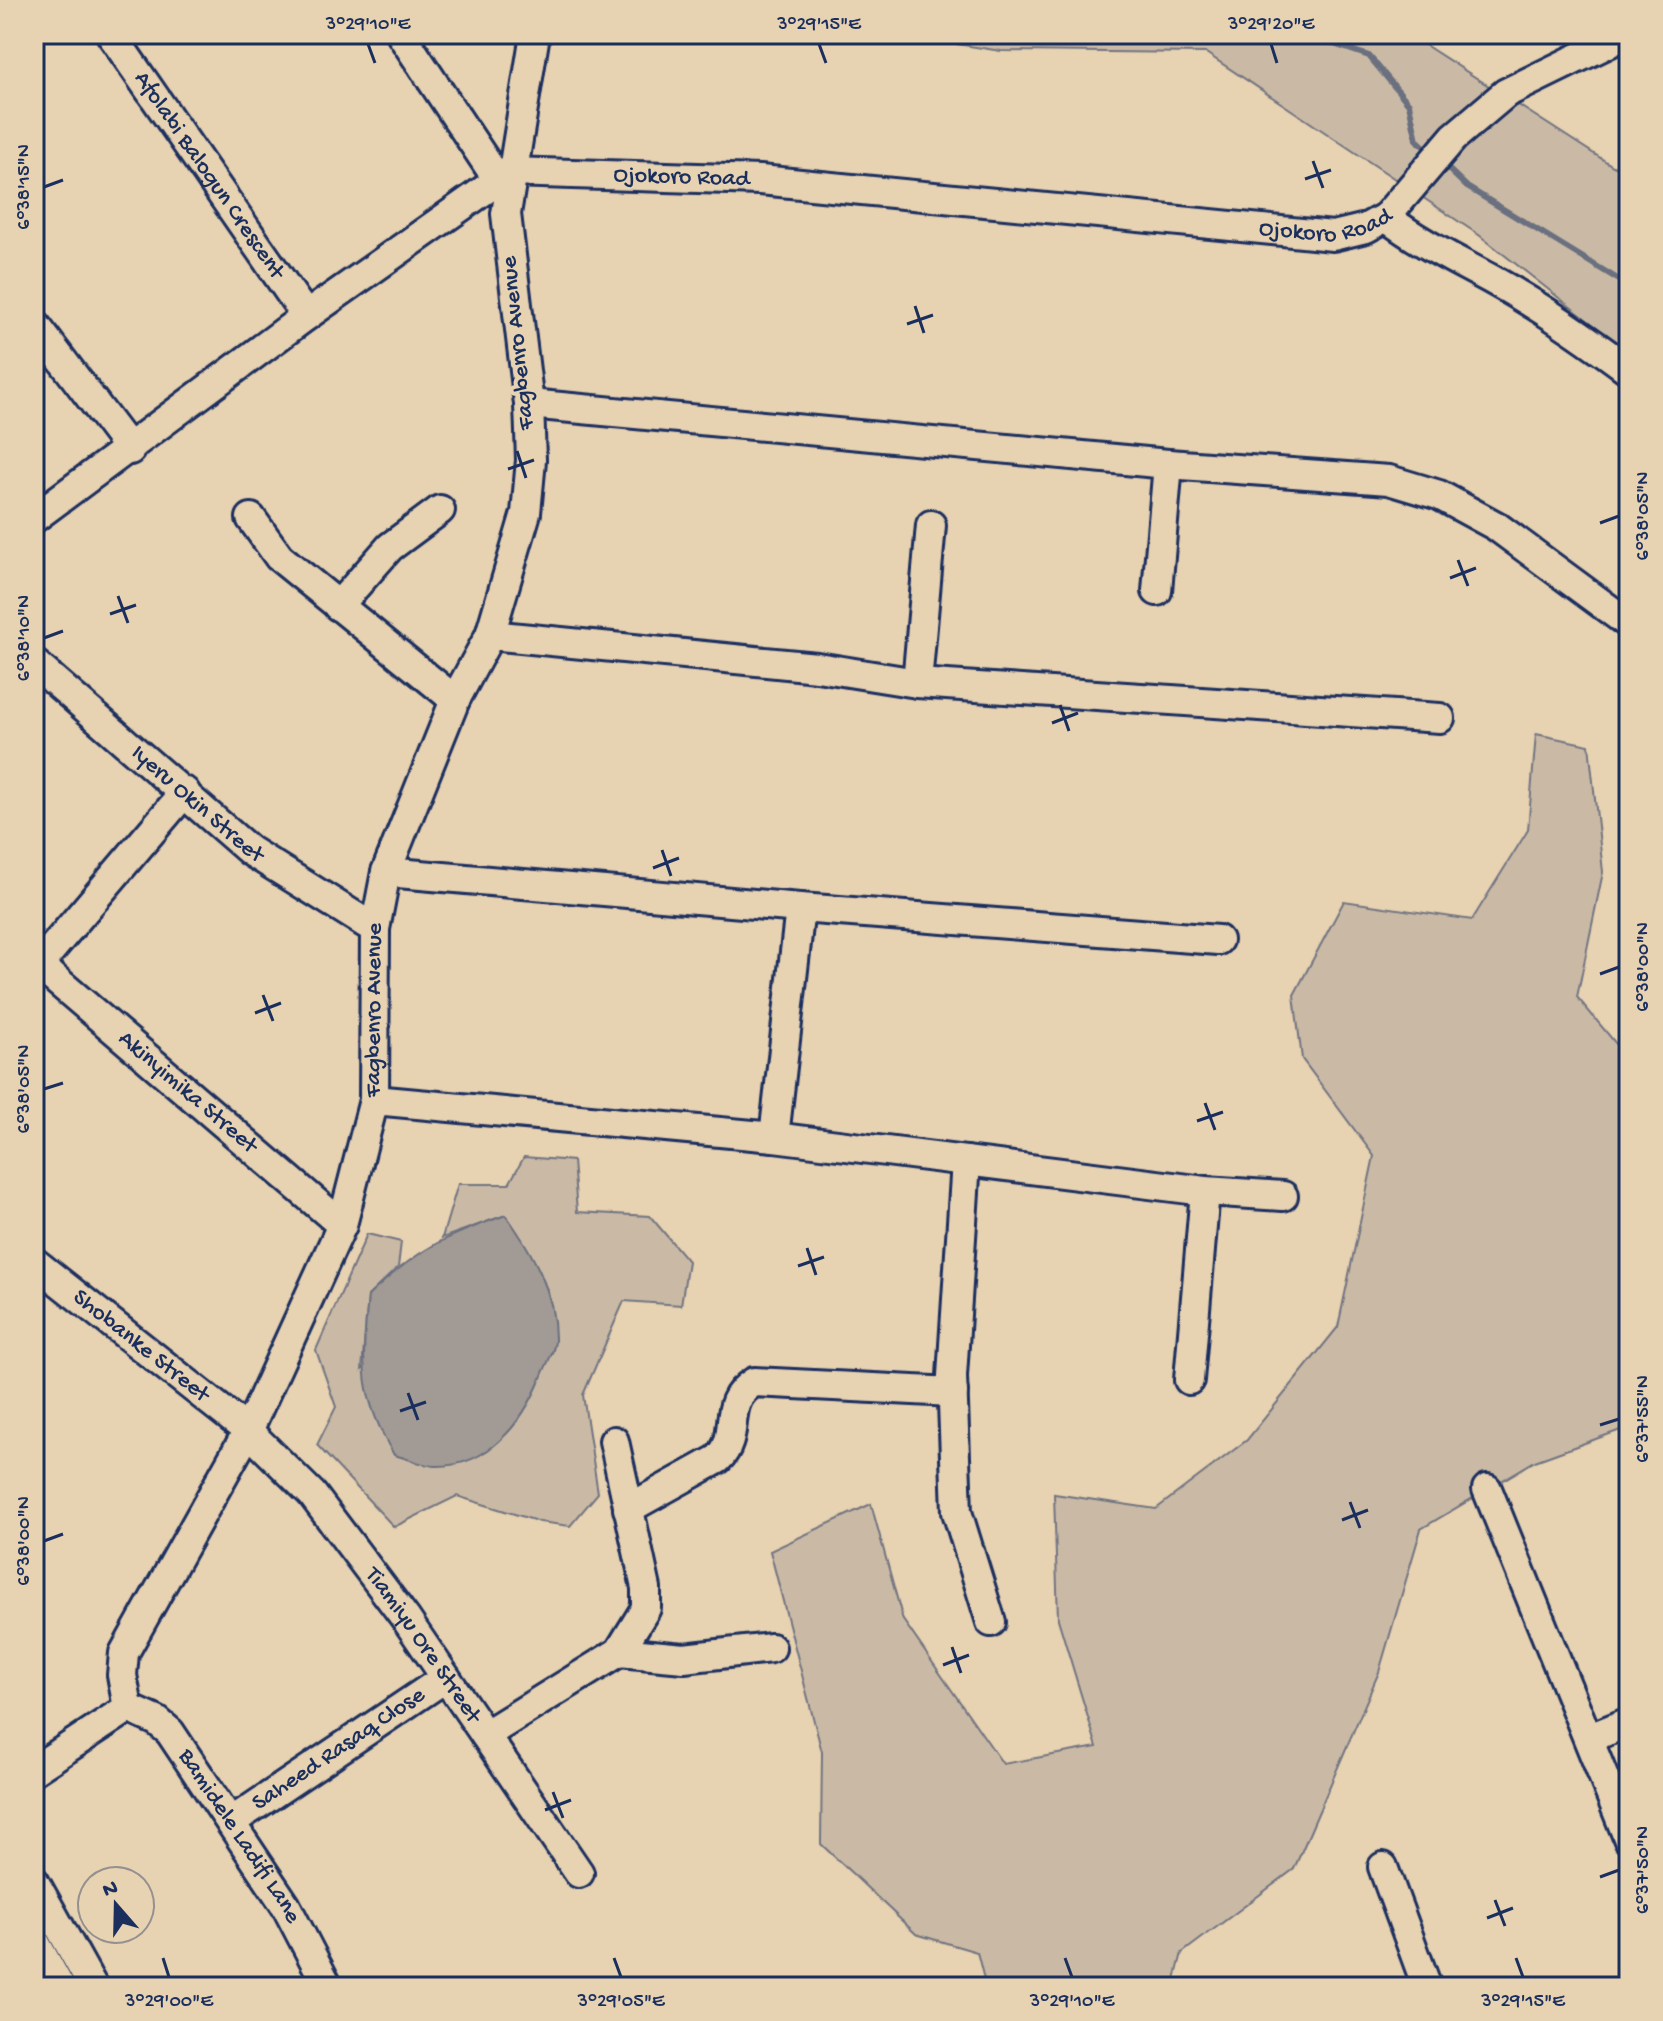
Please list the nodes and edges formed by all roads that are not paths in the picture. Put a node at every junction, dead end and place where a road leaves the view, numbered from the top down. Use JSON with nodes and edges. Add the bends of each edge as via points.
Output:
{"nodes":[{"id":1,"x":111,"y":34,"type":"edge"},
{"id":2,"x":401,"y":34,"type":"edge"},
{"id":3,"x":535,"y":34,"type":"edge"},
{"id":4,"x":1627,"y":34,"type":"edge"},
{"id":5,"x":504,"y":176,"type":"junction"},
{"id":6,"x":1386,"y":217,"type":"junction"},
{"id":7,"x":306,"y":316,"type":"junction"},
{"id":8,"x":34,"y":323,"type":"edge"},
{"id":9,"x":1629,"y":370,"type":"edge"},
{"id":10,"x":529,"y":404,"type":"junction"},
{"id":11,"x":130,"y":450,"type":"junction"},
{"id":12,"x":1168,"y":464,"type":"junction"},
{"id":13,"x":440,"y":510,"type":"dead end"},
{"id":14,"x":34,"y":518,"type":"edge"},
{"id":15,"x":251,"y":518,"type":"dead end"},
{"id":16,"x":931,"y":525,"type":"dead end"},
{"id":17,"x":1157,"y":591,"type":"dead end"},
{"id":18,"x":338,"y":606,"type":"junction"},
{"id":19,"x":1629,"y":624,"type":"edge"},
{"id":20,"x":490,"y":635,"type":"junction"},
{"id":21,"x":34,"y":663,"type":"edge"},
{"id":22,"x":917,"y":683,"type":"junction"},
{"id":23,"x":455,"y":700,"type":"junction"},
{"id":24,"x":1440,"y":718,"type":"dead end"},
{"id":25,"x":185,"y":792,"type":"junction"},
{"id":26,"x":386,"y":872,"type":"junction"},
{"id":27,"x":800,"y":908,"type":"junction"},
{"id":28,"x":375,"y":929,"type":"junction"},
{"id":29,"x":1218,"y":940,"type":"dead end"},
{"id":30,"x":35,"y":965,"type":"edge"},
{"id":31,"x":374,"y":1100,"type":"junction"},
{"id":32,"x":774,"y":1137,"type":"junction"},
{"id":33,"x":966,"y":1161,"type":"junction"},
{"id":34,"x":1205,"y":1191,"type":"junction"},
{"id":35,"x":1283,"y":1196,"type":"dead end"},
{"id":36,"x":342,"y":1225,"type":"junction"},
{"id":37,"x":34,"y":1262,"type":"edge"},
{"id":38,"x":1189,"y":1380,"type":"dead end"},
{"id":39,"x":953,"y":1392,"type":"junction"},
{"id":40,"x":248,"y":1431,"type":"junction"},
{"id":41,"x":614,"y":1441,"type":"dead end"},
{"id":42,"x":1487,"y":1489,"type":"dead end"},
{"id":43,"x":628,"y":1509,"type":"junction"},
{"id":44,"x":991,"y":1622,"type":"dead end"},
{"id":45,"x":771,"y":1648,"type":"dead end"},
{"id":46,"x":619,"y":1652,"type":"junction"},
{"id":47,"x":445,"y":1678,"type":"junction"},
{"id":48,"x":128,"y":1708,"type":"junction"},
{"id":49,"x":1629,"y":1722,"type":"edge"},
{"id":50,"x":485,"y":1735,"type":"junction"},
{"id":51,"x":1590,"y":1738,"type":"junction"},
{"id":52,"x":34,"y":1770,"type":"edge"},
{"id":53,"x":231,"y":1822,"type":"junction"},
{"id":54,"x":1629,"y":1840,"type":"edge"},
{"id":55,"x":1383,"y":1867,"type":"dead end"},
{"id":56,"x":579,"y":1873,"type":"dead end"},
{"id":57,"x":34,"y":1881,"type":"edge"},
{"id":58,"x":34,"y":1940,"type":"edge"},
{"id":59,"x":47,"y":1976,"type":"edge"},
{"id":60,"x":93,"y":1987,"type":"edge"},
{"id":61,"x":328,"y":1987,"type":"edge"},
{"id":62,"x":1427,"y":1987,"type":"edge"}],
"edges":[{"from":1,"to":7,"type":"street","name":"Afolabi Balogun Crescent"},
{"from":2,"to":5,"type":"street"},
{"from":3,"to":5,"type":"street","name":"Fagbenro Avenue"},
{"from":4,"to":6,"type":"street","name":"Ojokoro Road","via":[[1506,93],[1454,137]]},
{"from":5,"to":6,"type":"street","name":"Ojokoro Road","via":[[760,180],[1333,236]]},
{"from":5,"to":7,"type":"street"},
{"from":5,"to":10,"type":"street","name":"Fagbenro Avenue"},
{"from":6,"to":9,"type":"street","via":[[1423,245],[1576,330]]},
{"from":7,"to":11,"type":"street"},
{"from":8,"to":11,"type":"street"},
{"from":10,"to":12,"type":"street"},
{"from":10,"to":20,"type":"street","name":"Fagbenro Avenue","via":[[526,513]]},
{"from":11,"to":14,"type":"street"},
{"from":12,"to":17,"type":"street"},
{"from":12,"to":19,"type":"street","via":[[1389,480],[1439,495],[1496,526]]},
{"from":13,"to":18,"type":"street","via":[[390,547]]},
{"from":15,"to":18,"type":"street","via":[[279,557]]},
{"from":16,"to":22,"type":"street"},
{"from":18,"to":23,"type":"street"},
{"from":20,"to":22,"type":"street","via":[[817,667]]},
{"from":20,"to":23,"type":"street","name":"Fagbenro Avenue"},
{"from":21,"to":25,"type":"street","name":"Iyeru Okin Street"},
{"from":22,"to":24,"type":"street"},
{"from":23,"to":26,"type":"street","name":"Fagbenro Avenue"},
{"from":25,"to":28,"type":"street","name":"Iyeru Okin Street","via":[[271,867]]},
{"from":25,"to":30,"type":"street"},
{"from":26,"to":27,"type":"street"},
{"from":26,"to":28,"type":"street","name":"Fagbenro Avenue"},
{"from":27,"to":29,"type":"street"},
{"from":27,"to":32,"type":"street"},
{"from":28,"to":31,"type":"street","name":"Fagbenro Avenue"},
{"from":30,"to":36,"type":"street","name":"Akinyimika Street"},
{"from":31,"to":32,"type":"street"},
{"from":31,"to":36,"type":"street","name":"Fagbenro Avenue"},
{"from":32,"to":33,"type":"street"},
{"from":33,"to":34,"type":"street"},
{"from":33,"to":39,"type":"street"},
{"from":34,"to":35,"type":"street"},
{"from":34,"to":38,"type":"street"},
{"from":36,"to":40,"type":"street","name":"Fagbenro Avenue"},
{"from":37,"to":40,"type":"street","name":"Shobanke Street"},
{"from":39,"to":43,"type":"street","via":[[754,1382],[740,1390],[734,1403],[727,1450]]},
{"from":39,"to":44,"type":"street","via":[[957,1512]]},
{"from":40,"to":47,"type":"street","name":"Tiamiyu Ore Street","via":[[312,1494]]},
{"from":40,"to":48,"type":"street","name":"Fagbenro Avenue","via":[[124,1653]]},
{"from":41,"to":43,"type":"street"},
{"from":42,"to":51,"type":"street"},
{"from":43,"to":46,"type":"street","via":[[646,1608]]},
{"from":45,"to":46,"type":"street","via":[[684,1658]]},
{"from":46,"to":50,"type":"street"},
{"from":47,"to":50,"type":"street","name":"Tiamiyu Ore Street"},
{"from":47,"to":53,"type":"street","name":"Saheed Rasaq Close"},
{"from":48,"to":52,"type":"street"},
{"from":48,"to":53,"type":"street","name":"Bamidele Ladifi Lane","via":[[170,1732]]},
{"from":49,"to":51,"type":"street"},
{"from":50,"to":56,"type":"street","name":"Tiamiyu Ore Street"},
{"from":51,"to":54,"type":"street"},
{"from":53,"to":61,"type":"street","name":"Bamidele Ladifi Lane","via":[[286,1906]]},
{"from":55,"to":62,"type":"street"},
{"from":57,"to":60,"type":"street"},
{"from":58,"to":59,"type":"street"}]}
